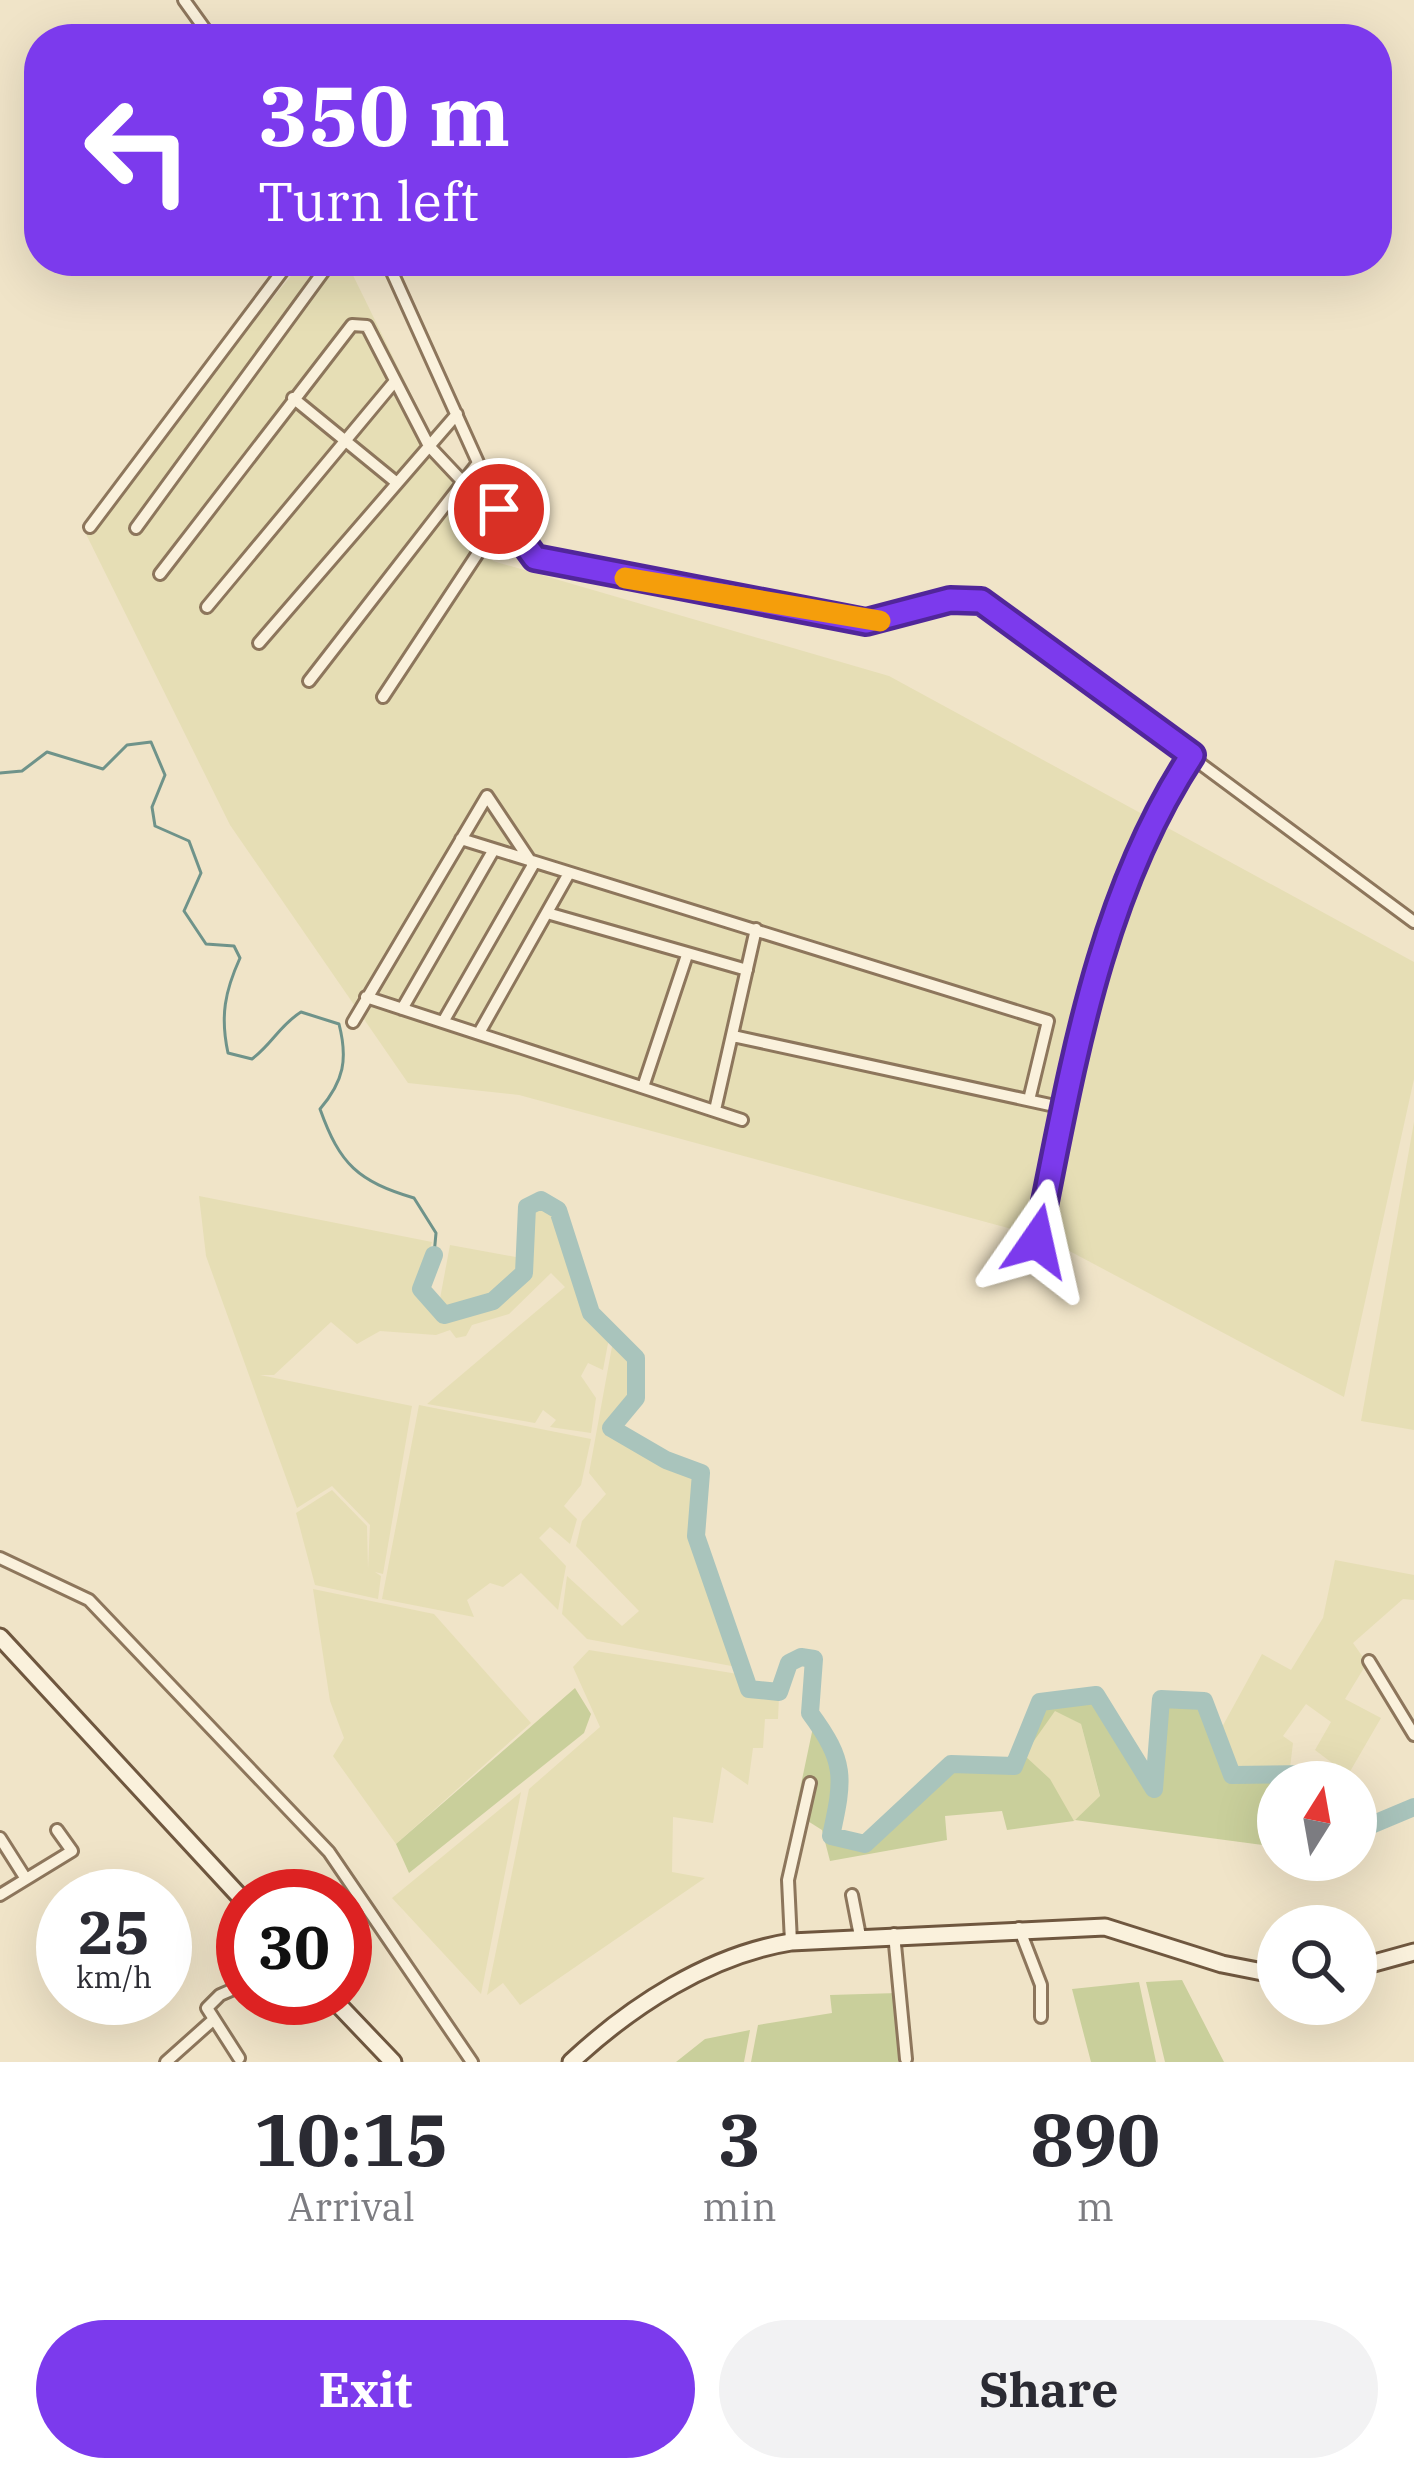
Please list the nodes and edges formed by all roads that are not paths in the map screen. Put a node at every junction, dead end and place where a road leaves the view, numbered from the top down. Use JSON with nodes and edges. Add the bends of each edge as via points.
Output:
{"nodes":[{"id":1,"x":279,"y":276,"type":"edge"},
{"id":2,"x":320,"y":276,"type":"edge"},
{"id":3,"x":394,"y":276,"type":"edge"},
{"id":4,"x":395,"y":381,"type":"junction"},
{"id":5,"x":293,"y":398,"type":"junction"},
{"id":6,"x":457,"y":415,"type":"junction"},
{"id":7,"x":346,"y":440,"type":"junction"},
{"id":8,"x":429,"y":446,"type":"junction"},
{"id":9,"x":478,"y":463,"type":"junction"},
{"id":10,"x":462,"y":481,"type":"junction"},
{"id":11,"x":398,"y":483,"type":"junction"},
{"id":12,"x":502,"y":515,"type":"junction"},
{"id":13,"x":90,"y":527,"type":"dead end"},
{"id":14,"x":136,"y":528,"type":"dead end"},
{"id":15,"x":160,"y":574,"type":"dead end"},
{"id":16,"x":207,"y":607,"type":"dead end"},
{"id":17,"x":259,"y":643,"type":"dead end"},
{"id":18,"x":309,"y":681,"type":"dead end"},
{"id":19,"x":383,"y":697,"type":"dead end"},
{"id":20,"x":1192,"y":755,"type":"junction"},
{"id":21,"x":461,"y":839,"type":"junction"},
{"id":22,"x":493,"y":851,"type":"junction"},
{"id":23,"x":533,"y":865,"type":"junction"},
{"id":24,"x":568,"y":875,"type":"junction"},
{"id":25,"x":547,"y":914,"type":"junction"},
{"id":26,"x":1414,"y":922,"type":"edge"},
{"id":27,"x":756,"y":929,"type":"junction"},
{"id":28,"x":687,"y":955,"type":"junction"},
{"id":29,"x":747,"y":970,"type":"junction"},
{"id":30,"x":366,"y":997,"type":"junction"},
{"id":31,"x":402,"y":1009,"type":"junction"},
{"id":32,"x":353,"y":1022,"type":"dead end"},
{"id":33,"x":443,"y":1022,"type":"junction"},
{"id":34,"x":479,"y":1034,"type":"junction"},
{"id":35,"x":733,"y":1036,"type":"junction"},
{"id":36,"x":643,"y":1087,"type":"junction"},
{"id":37,"x":1029,"y":1100,"type":"junction"},
{"id":38,"x":1064,"y":1108,"type":"junction"},
{"id":39,"x":715,"y":1110,"type":"junction"},
{"id":40,"x":742,"y":1120,"type":"dead end"},
{"id":41,"x":1037,"y":1241,"type":"dead end"},
{"id":42,"x":0,"y":1558,"type":"edge"},
{"id":43,"x":0,"y":1637,"type":"edge"},
{"id":44,"x":1369,"y":1661,"type":"dead end"},
{"id":45,"x":1414,"y":1735,"type":"edge"},
{"id":46,"x":810,"y":1784,"type":"dead end"},
{"id":47,"x":57,"y":1830,"type":"dead end"},
{"id":48,"x":0,"y":1838,"type":"edge"},
{"id":49,"x":216,"y":1871,"type":"edge"},
{"id":50,"x":26,"y":1879,"type":"junction"},
{"id":51,"x":0,"y":1895,"type":"edge"},
{"id":52,"x":852,"y":1895,"type":"dead end"},
{"id":53,"x":1019,"y":1928,"type":"junction"},
{"id":54,"x":894,"y":1934,"type":"junction"},
{"id":55,"x":860,"y":1936,"type":"junction"},
{"id":56,"x":791,"y":1942,"type":"junction"},
{"id":57,"x":1414,"y":1952,"type":"edge"},
{"id":58,"x":1377,"y":1962,"type":"edge"},
{"id":59,"x":1257,"y":1971,"type":"edge"},
{"id":60,"x":216,"y":1999,"type":"edge"},
{"id":61,"x":1041,"y":2017,"type":"dead end"},
{"id":62,"x":213,"y":2020,"type":"junction"},
{"id":63,"x":358,"y":2025,"type":"edge"},
{"id":64,"x":238,"y":2058,"type":"dead end"},
{"id":65,"x":906,"y":2059,"type":"dead end"},
{"id":66,"x":166,"y":2062,"type":"edge"},
{"id":67,"x":393,"y":2062,"type":"edge"},
{"id":68,"x":472,"y":2062,"type":"edge"},
{"id":69,"x":571,"y":2062,"type":"edge"}],
"edges":[{"from":1,"to":13,"type":"street"},
{"from":2,"to":14,"type":"street"},
{"from":3,"to":6,"type":"street"},
{"from":4,"to":5,"type":"street","via":[[360,323],[346,329]]},
{"from":4,"to":7,"type":"street"},
{"from":4,"to":8,"type":"street"},
{"from":5,"to":7,"type":"street"},
{"from":5,"to":15,"type":"street"},
{"from":6,"to":8,"type":"street"},
{"from":6,"to":9,"type":"street"},
{"from":7,"to":11,"type":"street"},
{"from":7,"to":16,"type":"street"},
{"from":8,"to":10,"type":"street"},
{"from":8,"to":11,"type":"street"},
{"from":9,"to":10,"type":"street"},
{"from":9,"to":12,"type":"street"},
{"from":10,"to":18,"type":"street"},
{"from":11,"to":17,"type":"street"},
{"from":12,"to":19,"type":"street"},
{"from":12,"to":20,"type":"street","via":[[521,546],[542,561],[779,608],[874,622],[950,600],[981,601]]},
{"from":20,"to":26,"type":"street"},
{"from":20,"to":38,"type":"street","via":[[1118,906]]},
{"from":21,"to":22,"type":"street"},
{"from":21,"to":23,"type":"street","via":[[487,796]]},
{"from":21,"to":30,"type":"street"},
{"from":22,"to":23,"type":"street"},
{"from":22,"to":31,"type":"street"},
{"from":23,"to":24,"type":"street"},
{"from":23,"to":33,"type":"street"},
{"from":24,"to":25,"type":"street"},
{"from":24,"to":27,"type":"street"},
{"from":25,"to":28,"type":"street"},
{"from":25,"to":34,"type":"street"},
{"from":27,"to":29,"type":"street"},
{"from":27,"to":37,"type":"street","via":[[1048,1021]]},
{"from":28,"to":29,"type":"street"},
{"from":28,"to":36,"type":"street"},
{"from":29,"to":35,"type":"street"},
{"from":30,"to":31,"type":"street"},
{"from":30,"to":32,"type":"street"},
{"from":31,"to":33,"type":"street"},
{"from":33,"to":34,"type":"street"},
{"from":34,"to":36,"type":"street"},
{"from":35,"to":37,"type":"street"},
{"from":35,"to":39,"type":"street"},
{"from":36,"to":39,"type":"street"},
{"from":37,"to":38,"type":"street"},
{"from":38,"to":41,"type":"street"},
{"from":39,"to":40,"type":"street"},
{"from":42,"to":68,"type":"street","via":[[89,1600],[334,1857]]},
{"from":43,"to":49,"type":"street"},
{"from":44,"to":45,"type":"street"},
{"from":46,"to":56,"type":"street","via":[[788,1880]]},
{"from":47,"to":50,"type":"street","via":[[72,1851]]},
{"from":48,"to":50,"type":"street"},
{"from":50,"to":51,"type":"street"},
{"from":52,"to":55,"type":"street"},
{"from":53,"to":54,"type":"street"},
{"from":53,"to":59,"type":"street","via":[[1119,1929]]},
{"from":53,"to":61,"type":"street","via":[[1041,1985]]},
{"from":54,"to":55,"type":"street"},
{"from":54,"to":65,"type":"street"},
{"from":55,"to":56,"type":"street"},
{"from":56,"to":69,"type":"street","via":[[682,1982]]},
{"from":57,"to":58,"type":"street"},
{"from":60,"to":62,"type":"street","via":[[208,2003]]},
{"from":62,"to":64,"type":"street"},
{"from":62,"to":66,"type":"street"},
{"from":63,"to":67,"type":"street"}]}
